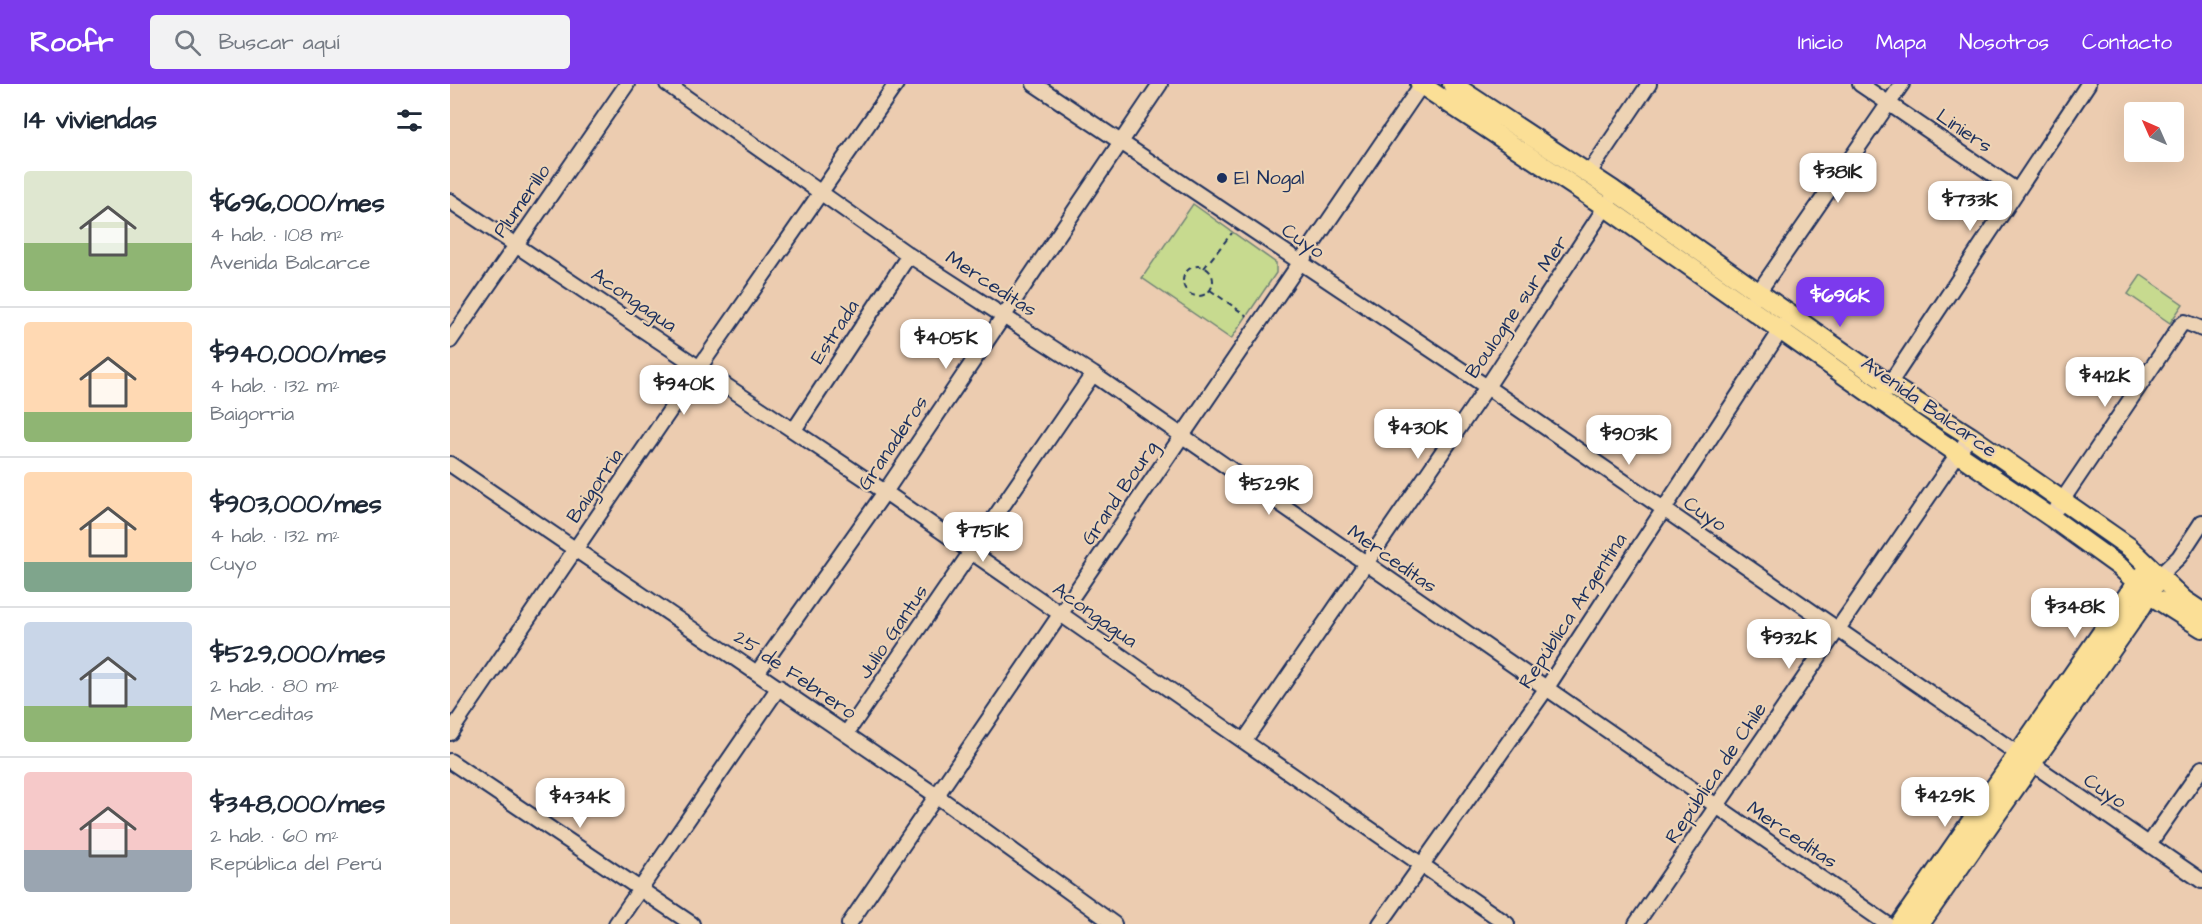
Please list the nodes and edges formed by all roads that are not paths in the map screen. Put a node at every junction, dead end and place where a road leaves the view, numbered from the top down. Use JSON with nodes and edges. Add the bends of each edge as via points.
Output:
{"nodes":[{"id":1,"x":627,"y":84,"type":"edge"},
{"id":2,"x":667,"y":84,"type":"edge"},
{"id":3,"x":896,"y":84,"type":"edge"},
{"id":4,"x":1034,"y":84,"type":"edge"},
{"id":5,"x":1160,"y":84,"type":"edge"},
{"id":6,"x":1421,"y":84,"type":"edge"},
{"id":7,"x":1452,"y":84,"type":"edge"},
{"id":8,"x":1650,"y":84,"type":"edge"},
{"id":9,"x":1860,"y":84,"type":"edge"},
{"id":10,"x":1902,"y":84,"type":"edge"},
{"id":11,"x":2088,"y":84,"type":"edge"},
{"id":12,"x":1888,"y":103,"type":"junction"},
{"id":13,"x":1120,"y":142,"type":"junction"},
{"id":14,"x":1589,"y":173,"type":"junction"},
{"id":15,"x":1613,"y":190,"type":"junction"},
{"id":16,"x":2016,"y":190,"type":"junction"},
{"id":17,"x":820,"y":192,"type":"junction"},
{"id":18,"x":450,"y":201,"type":"edge"},
{"id":19,"x":1607,"y":208,"type":"junction"},
{"id":20,"x":516,"y":244,"type":"junction"},
{"id":21,"x":909,"y":255,"type":"junction"},
{"id":22,"x":1299,"y":263,"type":"junction"},
{"id":23,"x":1753,"y":300,"type":"junction"},
{"id":24,"x":1788,"y":314,"type":"junction"},
{"id":25,"x":1002,"y":315,"type":"junction"},
{"id":26,"x":2202,"y":330,"type":"edge"},
{"id":27,"x":1782,"y":332,"type":"junction"},
{"id":28,"x":450,"y":341,"type":"edge"},
{"id":29,"x":699,"y":368,"type":"junction"},
{"id":30,"x":1093,"y":374,"type":"junction"},
{"id":31,"x":1890,"y":385,"type":"junction"},
{"id":32,"x":1487,"y":387,"type":"junction"},
{"id":33,"x":1878,"y":399,"type":"junction"},
{"id":34,"x":794,"y":430,"type":"junction"},
{"id":35,"x":1182,"y":436,"type":"junction"},
{"id":36,"x":1970,"y":436,"type":"junction"},
{"id":37,"x":1957,"y":453,"type":"junction"},
{"id":38,"x":450,"y":464,"type":"edge"},
{"id":39,"x":885,"y":492,"type":"junction"},
{"id":40,"x":2061,"y":501,"type":"junction"},
{"id":41,"x":1663,"y":509,"type":"junction"},
{"id":42,"x":2052,"y":518,"type":"junction"},
{"id":43,"x":2202,"y":522,"type":"edge"},
{"id":44,"x":576,"y":548,"type":"junction"},
{"id":45,"x":971,"y":552,"type":"junction"},
{"id":46,"x":1365,"y":564,"type":"junction"},
{"id":47,"x":2159,"y":576,"type":"junction"},
{"id":48,"x":2143,"y":589,"type":"junction"},
{"id":49,"x":2202,"y":612,"type":"edge"},
{"id":50,"x":1061,"y":614,"type":"junction"},
{"id":51,"x":1837,"y":627,"type":"junction"},
{"id":52,"x":2202,"y":628,"type":"edge"},
{"id":53,"x":757,"y":673,"type":"junction"},
{"id":54,"x":778,"y":687,"type":"junction"},
{"id":55,"x":1546,"y":689,"type":"junction"},
{"id":56,"x":450,"y":733,"type":"edge"},
{"id":57,"x":846,"y":734,"type":"junction"},
{"id":58,"x":1244,"y":741,"type":"junction"},
{"id":59,"x":2019,"y":752,"type":"junction"},
{"id":60,"x":450,"y":761,"type":"edge"},
{"id":61,"x":2032,"y":766,"type":"junction"},
{"id":62,"x":2202,"y":768,"type":"edge"},
{"id":63,"x":937,"y":796,"type":"junction"},
{"id":64,"x":1717,"y":808,"type":"junction"},
{"id":65,"x":2149,"y":844,"type":"junction"},
{"id":66,"x":1423,"y":864,"type":"junction"},
{"id":67,"x":2202,"y":881,"type":"edge"},
{"id":68,"x":640,"y":888,"type":"junction"},
{"id":69,"x":616,"y":924,"type":"edge"},
{"id":70,"x":692,"y":924,"type":"edge"},
{"id":71,"x":849,"y":924,"type":"edge"},
{"id":72,"x":1114,"y":924,"type":"edge"},
{"id":73,"x":1380,"y":924,"type":"edge"},
{"id":74,"x":1507,"y":924,"type":"edge"},
{"id":75,"x":1635,"y":924,"type":"edge"},
{"id":76,"x":1887,"y":924,"type":"edge"},
{"id":77,"x":1900,"y":924,"type":"edge"},
{"id":78,"x":1920,"y":924,"type":"edge"}],
"edges":[{"from":1,"to":20,"type":"street","name":"Plumerillo"},
{"from":2,"to":17,"type":"street","name":"Merceditas"},
{"from":3,"to":17,"type":"street","name":"Baigorria"},
{"from":4,"to":13,"type":"street","name":"Cuyo"},
{"from":5,"to":13,"type":"street","name":"Granaderos"},
{"from":6,"to":19,"type":"main road","name":"Avenida Balcarce"},
{"from":6,"to":22,"type":"street","name":"Grand Bourg"},
{"from":7,"to":14,"type":"main road","name":"Avenida Balcarce"},
{"from":8,"to":14,"type":"street"},
{"from":9,"to":12,"type":"street","name":"Liniers"},
{"from":10,"to":12,"type":"street"},
{"from":11,"to":16,"type":"street"},
{"from":12,"to":16,"type":"street","name":"Liniers"},
{"from":12,"to":23,"type":"street"},
{"from":13,"to":22,"type":"street","name":"Cuyo"},
{"from":13,"to":25,"type":"street","name":"Granaderos"},
{"from":14,"to":15,"type":"main road","name":"Avenida Balcarce"},
{"from":15,"to":19,"type":"street","name":"Boulogne sur Mer"},
{"from":15,"to":23,"type":"main road","name":"Avenida Balcarce"},
{"from":16,"to":31,"type":"street"},
{"from":17,"to":21,"type":"street","name":"Merceditas"},
{"from":17,"to":29,"type":"street","name":"Baigorria"},
{"from":18,"to":20,"type":"street","name":"Acongagua"},
{"from":19,"to":23,"type":"main road","name":"Avenida Balcarce"},
{"from":19,"to":32,"type":"street","name":"Boulogne sur Mer"},
{"from":20,"to":28,"type":"street","name":"Plumerillo"},
{"from":20,"to":29,"type":"street","name":"Acongagua"},
{"from":21,"to":25,"type":"street","name":"Merceditas"},
{"from":21,"to":34,"type":"street","name":"Estrada"},
{"from":22,"to":32,"type":"street","name":"Cuyo"},
{"from":22,"to":35,"type":"street","name":"Grand Bourg"},
{"from":23,"to":24,"type":"main road","name":"Avenida Balcarce"},
{"from":23,"to":27,"type":"main road","name":"Avenida Balcarce"},
{"from":24,"to":27,"type":"street","name":"República Argentina"},
{"from":24,"to":31,"type":"main road","name":"Avenida Balcarce"},
{"from":25,"to":30,"type":"street","name":"Merceditas"},
{"from":25,"to":39,"type":"street","name":"Granaderos"},
{"from":26,"to":40,"type":"street","via":[[2185,322],[2180,326]]},
{"from":27,"to":33,"type":"main road","name":"Avenida Balcarce"},
{"from":27,"to":41,"type":"street","name":"República Argentina"},
{"from":29,"to":34,"type":"street","name":"Acongagua"},
{"from":29,"to":44,"type":"street","name":"Baigorria"},
{"from":30,"to":35,"type":"street","name":"Merceditas"},
{"from":30,"to":45,"type":"street","name":"Julio Gantus"},
{"from":31,"to":33,"type":"street"},
{"from":31,"to":36,"type":"main road","name":"Avenida Balcarce"},
{"from":32,"to":41,"type":"street","name":"Cuyo"},
{"from":32,"to":46,"type":"street","name":"Boulogne sur Mer"},
{"from":33,"to":37,"type":"main road","name":"Avenida Balcarce"},
{"from":34,"to":39,"type":"street","name":"Acongagua"},
{"from":35,"to":46,"type":"street","name":"Merceditas"},
{"from":35,"to":50,"type":"street","name":"Grand Bourg"},
{"from":36,"to":37,"type":"street","name":"República de Chile"},
{"from":36,"to":40,"type":"main road","name":"Avenida Balcarce"},
{"from":37,"to":42,"type":"main road","name":"Avenida Balcarce"},
{"from":37,"to":51,"type":"street","name":"República de Chile"},
{"from":38,"to":44,"type":"street","name":"25 de Febrero"},
{"from":39,"to":45,"type":"street","name":"Acongagua"},
{"from":39,"to":53,"type":"street","name":"Granaderos"},
{"from":40,"to":42,"type":"street"},
{"from":40,"to":47,"type":"main road","name":"Avenida Balcarce","via":[[2129,547]]},
{"from":41,"to":51,"type":"street","name":"Cuyo"},
{"from":41,"to":55,"type":"street","name":"República Argentina"},
{"from":42,"to":48,"type":"main road","name":"Avenida Balcarce","via":[[2120,567]]},
{"from":43,"to":47,"type":"street","via":[[2178,557]]},
{"from":44,"to":53,"type":"street","name":"25 de Febrero"},
{"from":44,"to":56,"type":"street","name":"Baigorria"},
{"from":45,"to":50,"type":"street","name":"Acongagua"},
{"from":45,"to":57,"type":"street","name":"Julio Gantus"},
{"from":46,"to":55,"type":"street","name":"Merceditas"},
{"from":46,"to":58,"type":"street","name":"Boulogne sur Mer"},
{"from":47,"to":48,"type":"main road"},
{"from":47,"to":49,"type":"main road","name":"Avenida Balcarce"},
{"from":48,"to":52,"type":"main road","name":"Avenida Balcarce"},
{"from":48,"to":59,"type":"main road"},
{"from":48,"to":61,"type":"main road"},
{"from":50,"to":58,"type":"street","name":"Acongagua"},
{"from":50,"to":63,"type":"street","name":"Grand Bourg"},
{"from":51,"to":59,"type":"street","name":"Cuyo"},
{"from":51,"to":64,"type":"street","name":"República de Chile"},
{"from":53,"to":54,"type":"street","name":"25 de Febrero"},
{"from":54,"to":57,"type":"street","name":"25 de Febrero"},
{"from":54,"to":68,"type":"street"},
{"from":55,"to":64,"type":"street","name":"Merceditas"},
{"from":55,"to":66,"type":"street","name":"República Argentina"},
{"from":57,"to":63,"type":"street","name":"25 de Febrero"},
{"from":58,"to":66,"type":"street","name":"Acongagua"},
{"from":59,"to":61,"type":"street","name":"Cuyo"},
{"from":59,"to":77,"type":"main road"},
{"from":60,"to":68,"type":"street"},
{"from":61,"to":65,"type":"street","name":"Cuyo"},
{"from":61,"to":78,"type":"main road"},
{"from":62,"to":65,"type":"street"},
{"from":63,"to":71,"type":"street","name":"Grand Bourg"},
{"from":63,"to":72,"type":"street","name":"25 de Febrero"},
{"from":64,"to":75,"type":"street","name":"República de Chile"},
{"from":64,"to":76,"type":"street","name":"Merceditas"},
{"from":65,"to":67,"type":"street","name":"Cuyo"},
{"from":66,"to":73,"type":"street","name":"República Argentina"},
{"from":66,"to":74,"type":"street","name":"Acongagua"},
{"from":68,"to":69,"type":"street"},
{"from":68,"to":70,"type":"street"}]}
